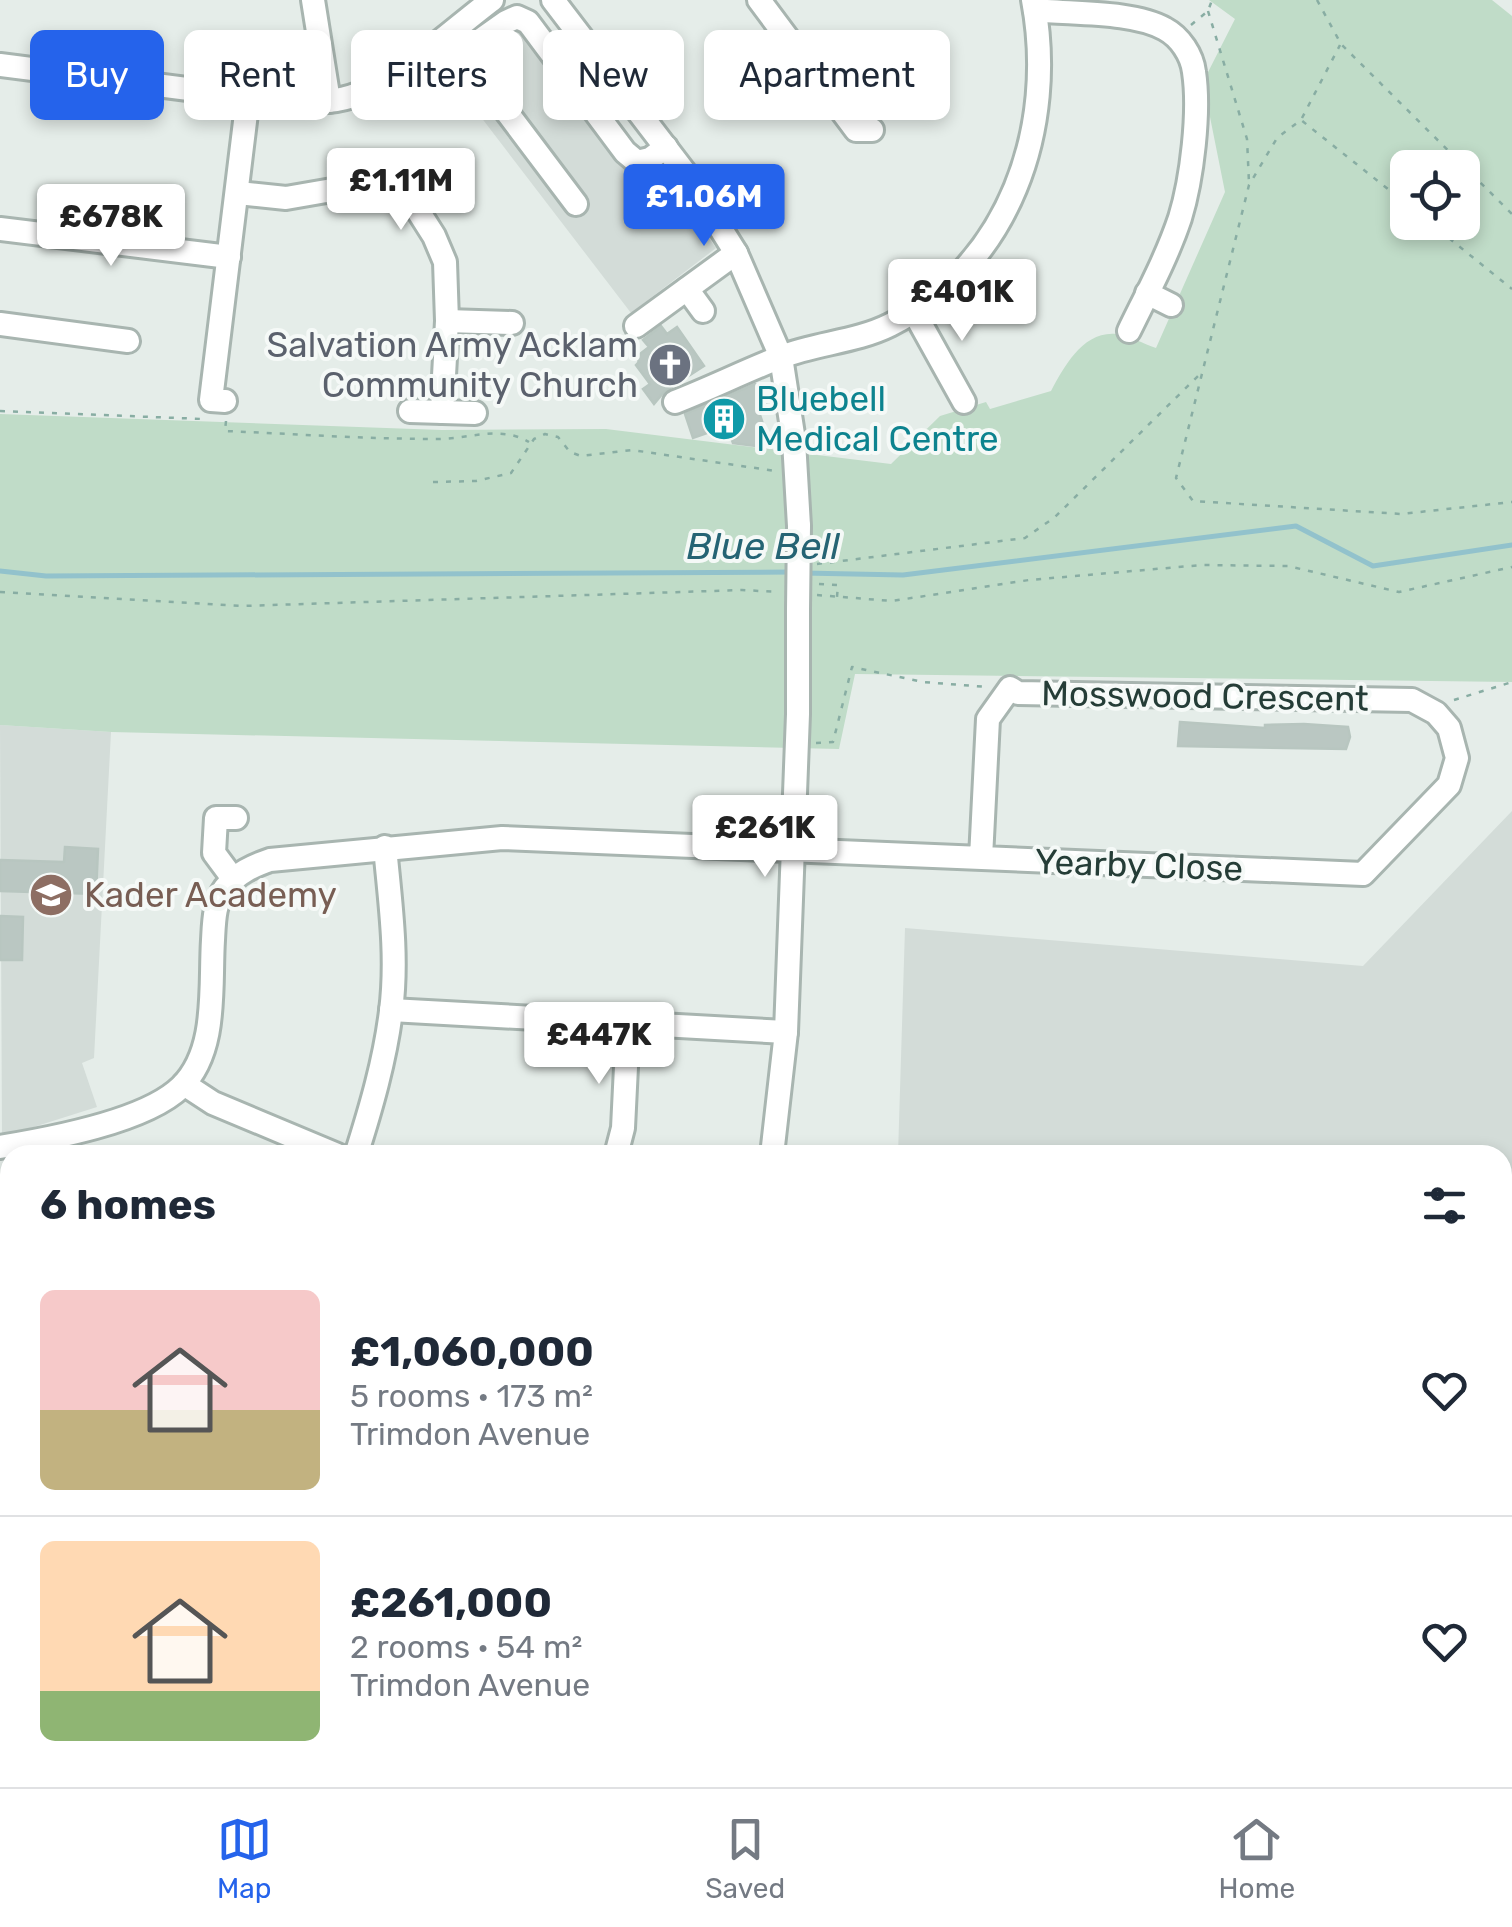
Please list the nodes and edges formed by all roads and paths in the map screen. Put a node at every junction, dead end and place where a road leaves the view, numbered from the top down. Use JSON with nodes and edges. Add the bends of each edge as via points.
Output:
{"nodes":[{"id":1,"x":313,"y":0,"type":"edge"},
{"id":2,"x":492,"y":0,"type":"edge"},
{"id":3,"x":553,"y":0,"type":"edge"},
{"id":4,"x":1212,"y":0,"type":"edge"},
{"id":5,"x":1318,"y":0,"type":"edge"},
{"id":6,"x":766,"y":2,"type":"edge"},
{"id":7,"x":1034,"y":5,"type":"edge"},
{"id":8,"x":1208,"y":11,"type":"junction"},
{"id":9,"x":318,"y":30,"type":"edge"},
{"id":10,"x":463,"y":30,"type":"edge"},
{"id":11,"x":490,"y":30,"type":"edge"},
{"id":12,"x":1176,"y":37,"type":"junction"},
{"id":13,"x":1340,"y":44,"type":"junction"},
{"id":14,"x":0,"y":65,"type":"edge"},
{"id":15,"x":184,"y":89,"type":"edge"},
{"id":16,"x":246,"y":120,"type":"edge"},
{"id":17,"x":512,"y":120,"type":"edge"},
{"id":18,"x":1301,"y":120,"type":"junction"},
{"id":19,"x":857,"y":134,"type":"dead end"},
{"id":20,"x":666,"y":148,"type":"junction"},
{"id":21,"x":1249,"y":185,"type":"junction"},
{"id":22,"x":1390,"y":191,"type":"edge"},
{"id":23,"x":238,"y":193,"type":"junction"},
{"id":24,"x":576,"y":204,"type":"dead end"},
{"id":25,"x":1512,"y":214,"type":"edge"},
{"id":26,"x":0,"y":229,"type":"edge"},
{"id":27,"x":1451,"y":240,"type":"edge"},
{"id":28,"x":736,"y":253,"type":"junction"},
{"id":29,"x":229,"y":257,"type":"junction"},
{"id":30,"x":687,"y":289,"type":"junction"},
{"id":31,"x":1512,"y":289,"type":"edge"},
{"id":32,"x":1147,"y":293,"type":"junction"},
{"id":33,"x":1171,"y":306,"type":"dead end"},
{"id":34,"x":702,"y":311,"type":"dead end"},
{"id":35,"x":914,"y":312,"type":"junction"},
{"id":36,"x":447,"y":321,"type":"junction"},
{"id":37,"x":0,"y":324,"type":"edge"},
{"id":38,"x":512,"y":324,"type":"dead end"},
{"id":39,"x":636,"y":326,"type":"dead end"},
{"id":40,"x":1129,"y":331,"type":"dead end"},
{"id":41,"x":119,"y":333,"type":"dead end"},
{"id":42,"x":781,"y":357,"type":"junction"},
{"id":43,"x":1202,"y":372,"type":"junction"},
{"id":44,"x":675,"y":402,"type":"dead end"},
{"id":45,"x":963,"y":403,"type":"dead end"},
{"id":46,"x":210,"y":405,"type":"junction"},
{"id":47,"x":0,"y":411,"type":"edge"},
{"id":48,"x":410,"y":412,"type":"dead end"},
{"id":49,"x":442,"y":412,"type":"junction"},
{"id":50,"x":475,"y":413,"type":"dead end"},
{"id":51,"x":530,"y":443,"type":"junction"},
{"id":52,"x":797,"y":474,"type":"junction"},
{"id":53,"x":434,"y":482,"type":"dead end"},
{"id":54,"x":1512,"y":502,"type":"edge"},
{"id":55,"x":818,"y":563,"type":"dead end"},
{"id":56,"x":1512,"y":566,"type":"edge"},
{"id":57,"x":816,"y":584,"type":"dead end"},
{"id":58,"x":0,"y":592,"type":"edge"},
{"id":59,"x":779,"y":592,"type":"dead end"},
{"id":60,"x":837,"y":597,"type":"junction"},
{"id":61,"x":807,"y":602,"type":"junction"},
{"id":62,"x":1512,"y":682,"type":"edge"},
{"id":63,"x":1010,"y":688,"type":"junction"},
{"id":64,"x":1412,"y":700,"type":"junction"},
{"id":65,"x":797,"y":744,"type":"junction"},
{"id":66,"x":1449,"y":785,"type":"joint"},
{"id":67,"x":236,"y":818,"type":"dead end"},
{"id":68,"x":385,"y":847,"type":"junction"},
{"id":69,"x":792,"y":850,"type":"junction"},
{"id":70,"x":982,"y":858,"type":"junction"},
{"id":71,"x":234,"y":880,"type":"junction"},
{"id":72,"x":392,"y":1010,"type":"junction"},
{"id":73,"x":628,"y":1026,"type":"junction"},
{"id":74,"x":786,"y":1032,"type":"junction"},
{"id":75,"x":184,"y":1084,"type":"junction"},
{"id":76,"x":60,"y":1145,"type":"edge"},
{"id":77,"x":313,"y":1145,"type":"edge"},
{"id":78,"x":359,"y":1145,"type":"edge"},
{"id":79,"x":619,"y":1145,"type":"edge"},
{"id":80,"x":773,"y":1145,"type":"edge"}],
"edges":[{"from":1,"to":9,"type":"street"},
{"from":2,"to":10,"type":"street"},
{"from":3,"to":20,"type":"street"},
{"from":4,"to":8,"type":"path"},
{"from":5,"to":13,"type":"path"},
{"from":6,"to":19,"type":"street"},
{"from":7,"to":12,"type":"street","via":[[1137,19]]},
{"from":7,"to":35,"type":"street","via":[[1038,92],[1023,174],[992,238]]},
{"from":8,"to":12,"type":"path"},
{"from":8,"to":21,"type":"path","via":[[1247,139]]},
{"from":11,"to":20,"type":"street","via":[[517,17],[528,22],[626,152],[638,162]]},
{"from":12,"to":32,"type":"street","via":[[1194,72],[1192,152],[1180,218]]},
{"from":13,"to":18,"type":"path"},
{"from":13,"to":25,"type":"path"},
{"from":14,"to":15,"type":"street"},
{"from":16,"to":23,"type":"street"},
{"from":17,"to":24,"type":"street"},
{"from":18,"to":21,"type":"path","via":[[1277,138]]},
{"from":18,"to":22,"type":"path"},
{"from":20,"to":28,"type":"street"},
{"from":21,"to":43,"type":"path"},
{"from":23,"to":29,"type":"street"},
{"from":23,"to":36,"type":"street","via":[[274,199],[378,182],[396,186],[440,249]]},
{"from":26,"to":29,"type":"street"},
{"from":27,"to":31,"type":"path"},
{"from":28,"to":30,"type":"street"},
{"from":28,"to":42,"type":"street"},
{"from":29,"to":46,"type":"street"},
{"from":30,"to":34,"type":"street"},
{"from":30,"to":39,"type":"street"},
{"from":32,"to":33,"type":"street"},
{"from":32,"to":40,"type":"street"},
{"from":35,"to":42,"type":"street","via":[[876,332]]},
{"from":35,"to":45,"type":"street"},
{"from":36,"to":38,"type":"street"},
{"from":36,"to":49,"type":"street"},
{"from":37,"to":41,"type":"street"},
{"from":42,"to":44,"type":"street"},
{"from":42,"to":52,"type":"street"},
{"from":43,"to":54,"type":"path","via":[[1176,478],[1193,501],[1400,514]]},
{"from":43,"to":55,"type":"path","via":[[1025,538]]},
{"from":46,"to":47,"type":"path"},
{"from":46,"to":51,"type":"path","via":[[229,402],[225,431],[442,440],[495,434]]},
{"from":48,"to":49,"type":"street"},
{"from":49,"to":50,"type":"street"},
{"from":51,"to":52,"type":"path","via":[[552,435],[581,456],[632,450]]},
{"from":51,"to":53,"type":"path","via":[[510,472]]},
{"from":52,"to":61,"type":"street","bridge":true},
{"from":56,"to":60,"type":"path","via":[[1399,592],[1288,566],[1202,565],[1029,580],[892,601]]},
{"from":57,"to":60,"type":"path","via":[[838,585]]},
{"from":58,"to":59,"type":"path","via":[[242,606]]},
{"from":60,"to":61,"type":"path"},
{"from":61,"to":65,"type":"street"},
{"from":62,"to":64,"type":"path","via":[[1459,700]]},
{"from":63,"to":64,"type":"street","name":"Mosswood Crescent"},
{"from":63,"to":65,"type":"path","via":[[923,682],[852,667],[833,742]]},
{"from":63,"to":70,"type":"street","name":"Mosswood Crescent","via":[[988,719]]},
{"from":64,"to":66,"type":"street","name":"Mosswood Crescent","via":[[1449,728],[1458,758]]},
{"from":65,"to":69,"type":"street"},
{"from":66,"to":70,"type":"street","name":"Yearby Close","via":[[1363,874]]},
{"from":67,"to":71,"type":"street","via":[[216,818],[214,852]]},
{"from":68,"to":69,"type":"street","name":"Yearby Close","via":[[502,838]]},
{"from":68,"to":71,"type":"street","name":"Yearby Close","via":[[270,860]]},
{"from":68,"to":72,"type":"street","via":[[394,935]]},
{"from":69,"to":70,"type":"street","name":"Yearby Close"},
{"from":69,"to":74,"type":"street"},
{"from":71,"to":75,"type":"street","via":[[214,911],[207,1034],[201,1060]]},
{"from":72,"to":73,"type":"street"},
{"from":72,"to":78,"type":"street"},
{"from":73,"to":74,"type":"street"},
{"from":73,"to":79,"type":"street"},
{"from":74,"to":80,"type":"street"},
{"from":75,"to":76,"type":"street","via":[[153,1106]]},
{"from":75,"to":77,"type":"street","via":[[213,1104]]}]}
